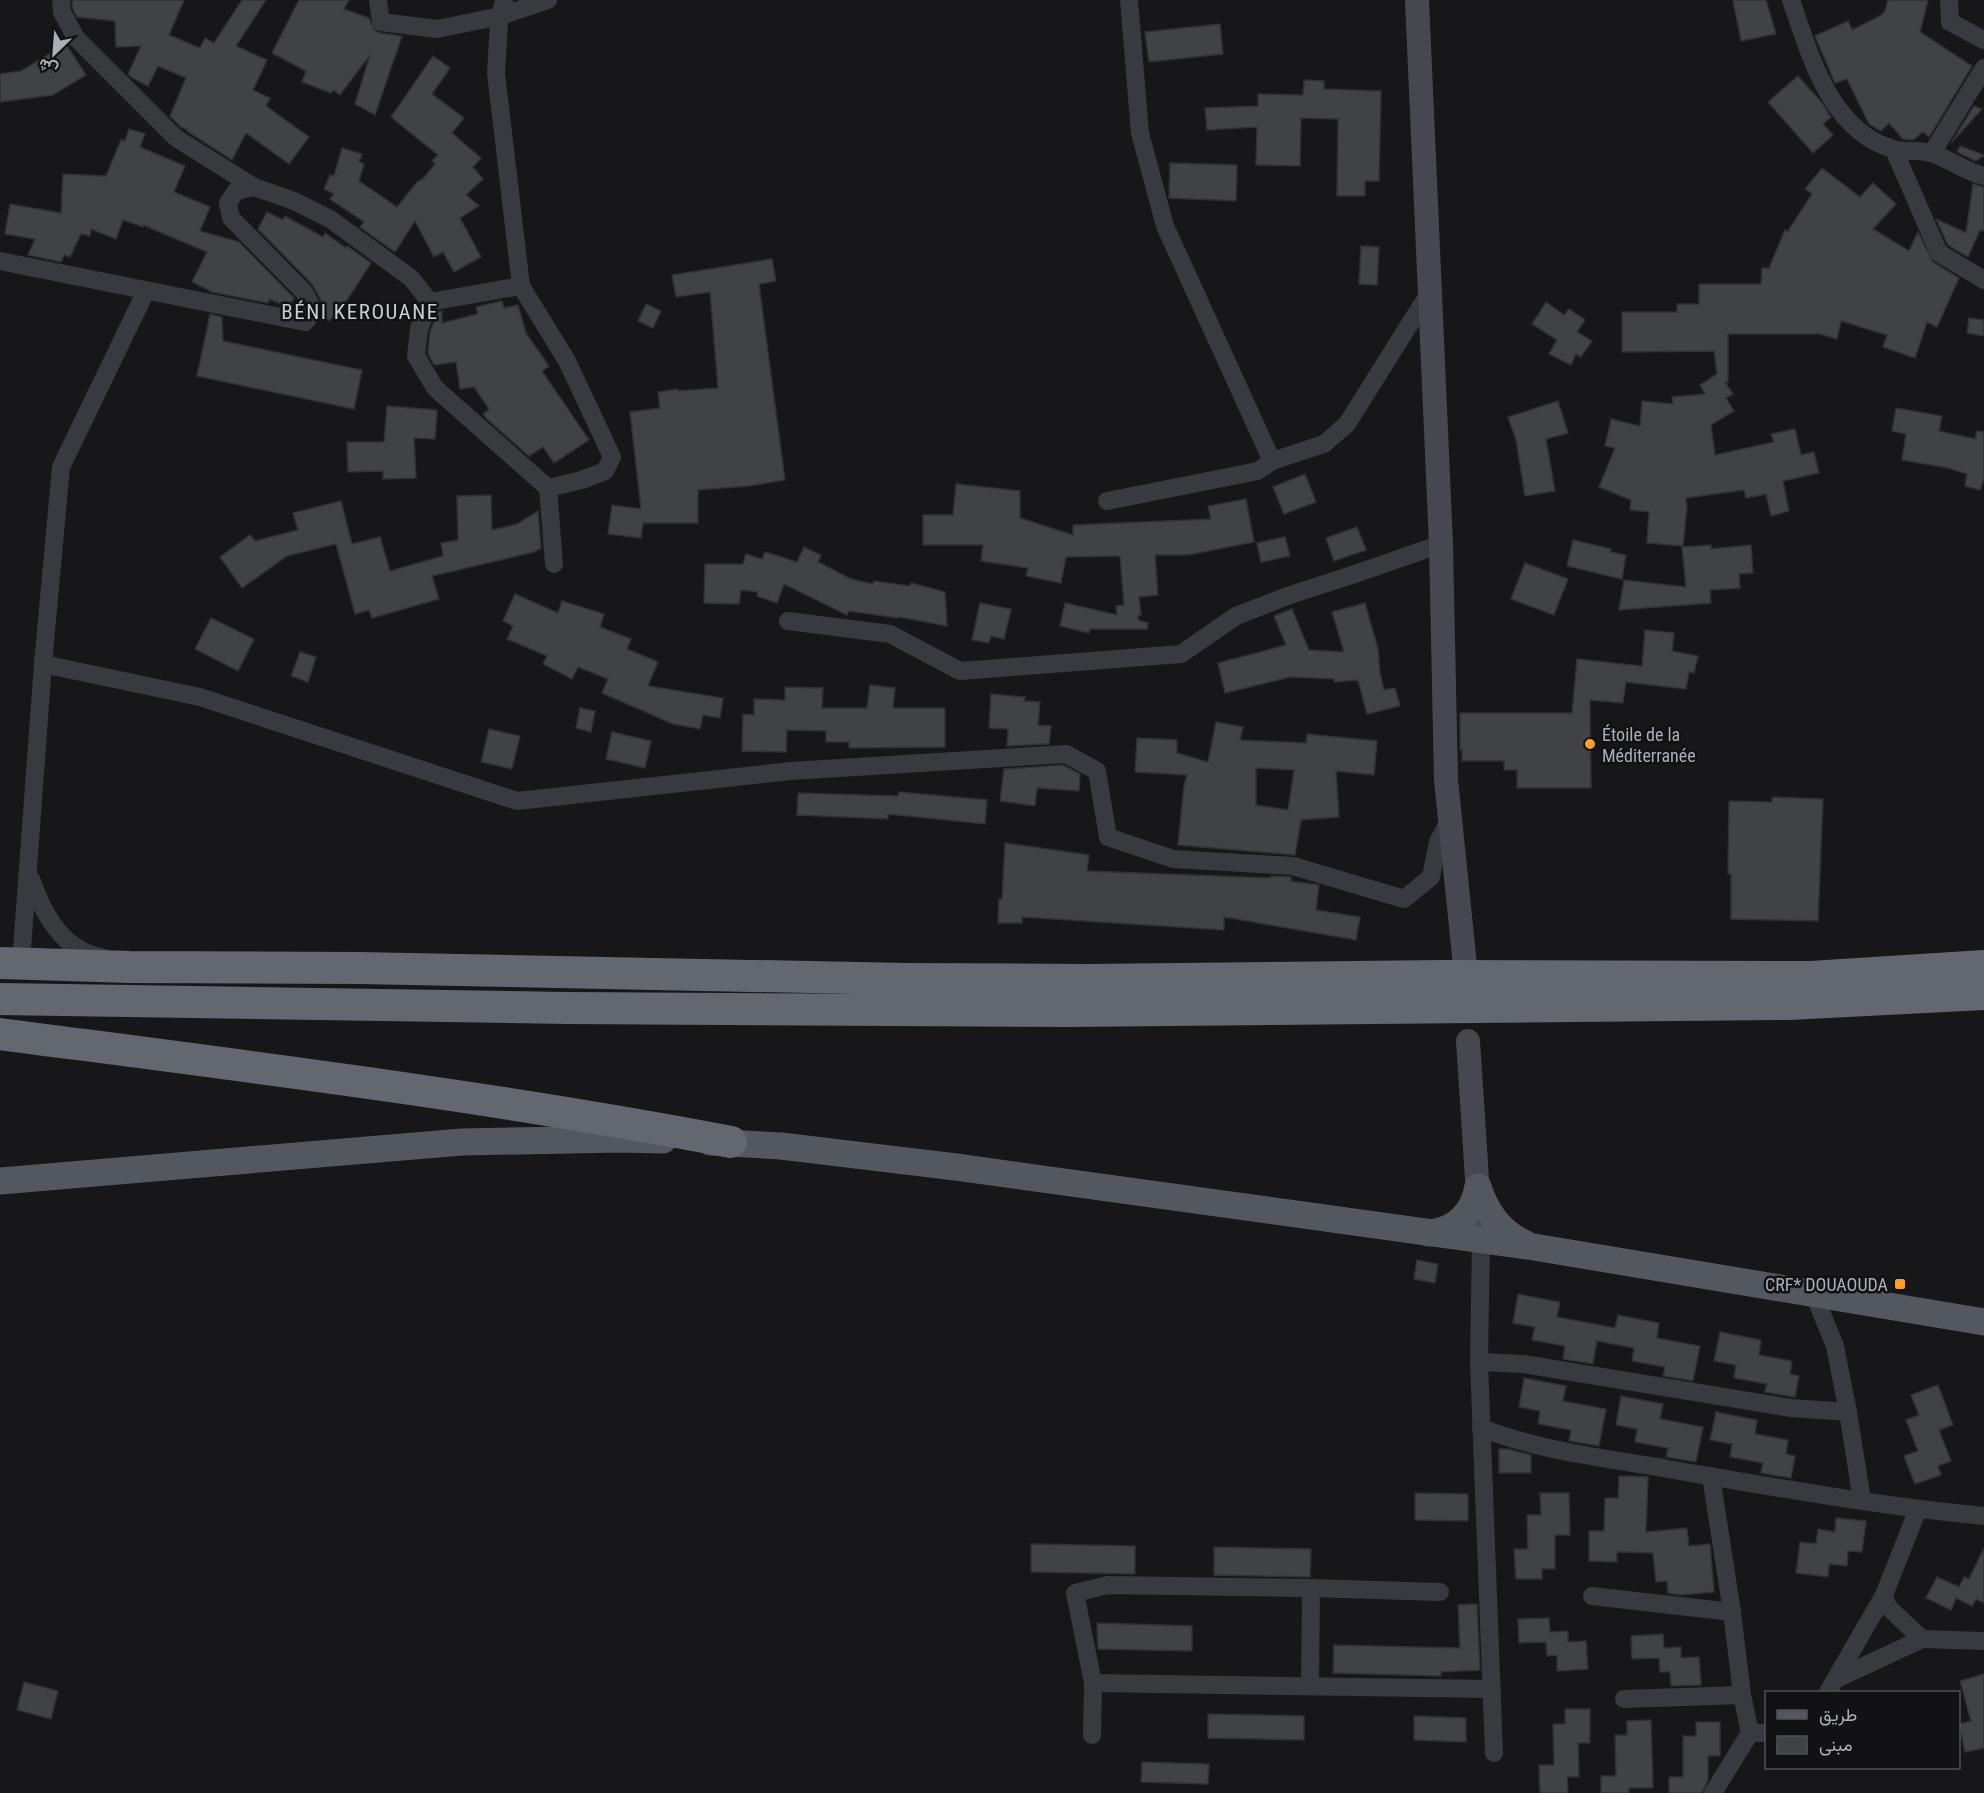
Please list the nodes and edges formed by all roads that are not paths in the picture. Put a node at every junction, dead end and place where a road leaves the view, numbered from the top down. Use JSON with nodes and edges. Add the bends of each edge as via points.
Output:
{"nodes":[{"id":1,"x":61,"y":0,"type":"edge"},
{"id":2,"x":548,"y":0,"type":"edge"},
{"id":3,"x":1129,"y":0,"type":"edge"},
{"id":4,"x":1417,"y":0,"type":"edge"},
{"id":5,"x":1791,"y":0,"type":"edge"},
{"id":6,"x":1949,"y":0,"type":"edge"},
{"id":7,"x":378,"y":1,"type":"edge"},
{"id":8,"x":503,"y":8,"type":"edge"},
{"id":9,"x":1984,"y":40,"type":"edge"},
{"id":10,"x":1984,"y":68,"type":"edge"},
{"id":11,"x":1894,"y":150,"type":"junction"},
{"id":12,"x":1932,"y":153,"type":"junction"},
{"id":13,"x":1984,"y":176,"type":"edge"},
{"id":14,"x":254,"y":187,"type":"junction"},
{"id":15,"x":0,"y":261,"type":"edge"},
{"id":16,"x":1984,"y":280,"type":"edge"},
{"id":17,"x":521,"y":286,"type":"junction"},
{"id":18,"x":1431,"y":290,"type":"junction"},
{"id":19,"x":147,"y":291,"type":"junction"},
{"id":20,"x":430,"y":302,"type":"junction"},
{"id":21,"x":1272,"y":461,"type":"junction"},
{"id":22,"x":548,"y":488,"type":"junction"},
{"id":23,"x":1107,"y":501,"type":"dead end"},
{"id":24,"x":1441,"y":544,"type":"junction"},
{"id":25,"x":554,"y":564,"type":"dead end"},
{"id":26,"x":788,"y":621,"type":"dead end"},
{"id":27,"x":43,"y":664,"type":"junction"},
{"id":28,"x":1450,"y":819,"type":"junction"},
{"id":29,"x":29,"y":871,"type":"junction"},
{"id":30,"x":10,"y":963,"type":"edge"},
{"id":31,"x":1984,"y":966,"type":"edge"},
{"id":32,"x":130,"y":967,"type":"junction"},
{"id":33,"x":1466,"y":975,"type":"dead end"},
{"id":34,"x":1984,"y":994,"type":"edge"},
{"id":35,"x":0,"y":999,"type":"edge"},
{"id":36,"x":0,"y":1034,"type":"edge"},
{"id":37,"x":1468,"y":1041,"type":"dead end"},
{"id":38,"x":731,"y":1142,"type":"junction"},
{"id":39,"x":0,"y":1181,"type":"edge"},
{"id":40,"x":1478,"y":1187,"type":"junction"},
{"id":41,"x":1425,"y":1233,"type":"junction"},
{"id":42,"x":1481,"y":1240,"type":"junction"},
{"id":43,"x":1534,"y":1247,"type":"junction"},
{"id":44,"x":1813,"y":1293,"type":"junction"},
{"id":45,"x":1984,"y":1322,"type":"edge"},
{"id":46,"x":1479,"y":1362,"type":"junction"},
{"id":47,"x":1848,"y":1412,"type":"junction"},
{"id":48,"x":1481,"y":1428,"type":"junction"},
{"id":49,"x":1711,"y":1476,"type":"junction"},
{"id":50,"x":1862,"y":1500,"type":"junction"},
{"id":51,"x":1918,"y":1509,"type":"junction"},
{"id":52,"x":1984,"y":1516,"type":"edge"},
{"id":53,"x":1311,"y":1588,"type":"junction"},
{"id":54,"x":1440,"y":1592,"type":"dead end"},
{"id":55,"x":1884,"y":1595,"type":"junction"},
{"id":56,"x":1592,"y":1596,"type":"dead end"},
{"id":57,"x":1732,"y":1612,"type":"junction"},
{"id":58,"x":1922,"y":1639,"type":"junction"},
{"id":59,"x":1984,"y":1641,"type":"edge"},
{"id":60,"x":1092,"y":1683,"type":"junction"},
{"id":61,"x":1310,"y":1686,"type":"junction"},
{"id":62,"x":1832,"y":1686,"type":"edge"},
{"id":63,"x":1491,"y":1689,"type":"junction"},
{"id":64,"x":1742,"y":1695,"type":"junction"},
{"id":65,"x":1624,"y":1699,"type":"dead end"},
{"id":66,"x":1758,"y":1733,"type":"edge"},
{"id":67,"x":1092,"y":1735,"type":"dead end"},
{"id":68,"x":1494,"y":1753,"type":"dead end"},
{"id":69,"x":1713,"y":1793,"type":"edge"}],
"edges":[{"from":1,"to":14,"type":"street","via":[[62,12],[76,38],[176,138]]},
{"from":2,"to":8,"type":"street"},
{"from":3,"to":21,"type":"street","via":[[1140,133],[1165,226]]},
{"from":4,"to":18,"type":"main road"},
{"from":5,"to":11,"type":"street","via":[[1809,52],[1850,125],[1868,140]]},
{"from":6,"to":9,"type":"street","via":[[1950,22]]},
{"from":7,"to":8,"type":"street","via":[[381,22],[437,28]]},
{"from":8,"to":17,"type":"street","via":[[495,73]]},
{"from":10,"to":12,"type":"street"},
{"from":11,"to":12,"type":"street"},
{"from":11,"to":16,"type":"street","via":[[1939,253]]},
{"from":12,"to":13,"type":"street"},
{"from":14,"to":19,"type":"street","via":[[236,191],[228,203],[231,218],[304,292],[314,311],[305,322]]},
{"from":14,"to":20,"type":"street","via":[[330,219],[411,278]]},
{"from":15,"to":19,"type":"street"},
{"from":17,"to":20,"type":"street"},
{"from":17,"to":22,"type":"street","via":[[567,361],[612,457],[605,471]]},
{"from":18,"to":21,"type":"street","via":[[1347,424],[1324,444]]},
{"from":18,"to":24,"type":"main road"},
{"from":19,"to":27,"type":"street","via":[[61,467]]},
{"from":20,"to":22,"type":"street","via":[[419,329],[416,356],[435,388]]},
{"from":21,"to":23,"type":"street","via":[[1258,471]]},
{"from":22,"to":25,"type":"street"},
{"from":24,"to":26,"type":"street","via":[[1236,616],[1181,654],[960,671],[890,634]]},
{"from":24,"to":28,"type":"main road"},
{"from":27,"to":28,"type":"street","via":[[200,697],[517,801],[791,771],[1066,754],[1097,771],[1108,837],[1173,859],[1293,866],[1404,898],[1431,877],[1438,842]]},
{"from":27,"to":29,"type":"street"},
{"from":28,"to":33,"type":"main road"},
{"from":29,"to":30,"type":"street"},
{"from":29,"to":32,"type":"street","via":[[38,901],[63,936],[81,950]]},
{"from":30,"to":32,"type":"highway"},
{"from":31,"to":32,"type":"highway","via":[[1810,977],[1086,980]]},
{"from":34,"to":35,"type":"highway","via":[[1765,1004],[1013,1011]]},
{"from":36,"to":38,"type":"highway","via":[[467,1097]]},
{"from":37,"to":40,"type":"main road"},
{"from":38,"to":39,"type":"main road","via":[[462,1142]]},
{"from":38,"to":41,"type":"main road","via":[[968,1169]]},
{"from":40,"to":41,"type":"main road","via":[[1471,1208],[1456,1224]]},
{"from":40,"to":42,"type":"main road"},
{"from":40,"to":43,"type":"main road","via":[[1487,1210],[1498,1224]]},
{"from":41,"to":42,"type":"main road"},
{"from":42,"to":43,"type":"main road"},
{"from":42,"to":46,"type":"street"},
{"from":43,"to":44,"type":"main road"},
{"from":44,"to":45,"type":"main road"},
{"from":44,"to":47,"type":"street","via":[[1835,1346]]},
{"from":46,"to":47,"type":"street","via":[[1523,1364],[1791,1408]]},
{"from":46,"to":48,"type":"street"},
{"from":47,"to":50,"type":"street"},
{"from":48,"to":49,"type":"street","via":[[1544,1447]]},
{"from":48,"to":63,"type":"street"},
{"from":49,"to":50,"type":"street"},
{"from":49,"to":57,"type":"street"},
{"from":50,"to":51,"type":"street"},
{"from":51,"to":52,"type":"street"},
{"from":51,"to":55,"type":"street"},
{"from":53,"to":54,"type":"street"},
{"from":53,"to":60,"type":"street","via":[[1108,1585],[1075,1593]]},
{"from":53,"to":61,"type":"street"},
{"from":55,"to":58,"type":"street","via":[[1888,1607]]},
{"from":55,"to":62,"type":"street"},
{"from":56,"to":57,"type":"street"},
{"from":57,"to":64,"type":"street"},
{"from":58,"to":59,"type":"street"},
{"from":58,"to":62,"type":"street"},
{"from":60,"to":61,"type":"street"},
{"from":60,"to":67,"type":"street"},
{"from":61,"to":63,"type":"street"},
{"from":63,"to":68,"type":"street"},
{"from":64,"to":65,"type":"street"},
{"from":64,"to":66,"type":"street"},
{"from":66,"to":69,"type":"street"}]}
